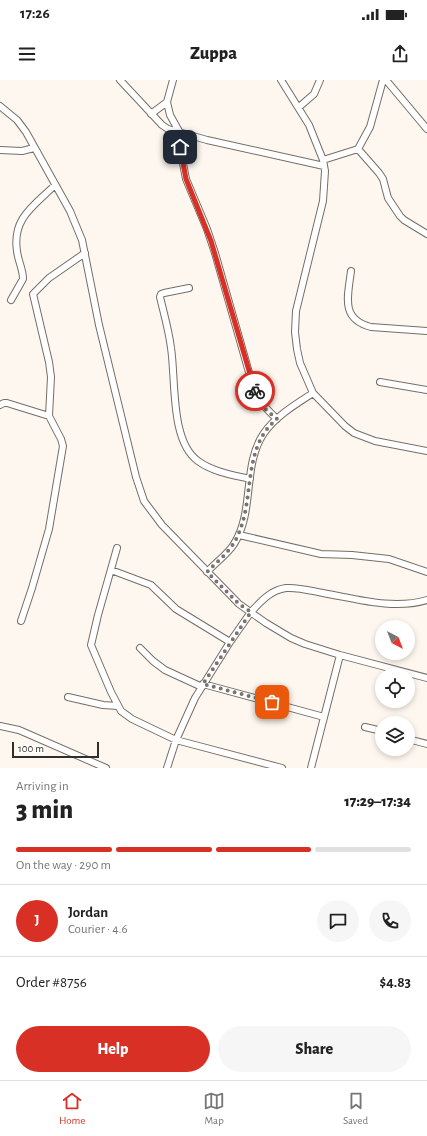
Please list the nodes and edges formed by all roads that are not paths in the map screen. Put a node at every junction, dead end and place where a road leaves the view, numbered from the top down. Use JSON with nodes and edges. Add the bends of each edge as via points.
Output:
{"nodes":[{"id":1,"x":120,"y":80,"type":"edge"},
{"id":2,"x":173,"y":80,"type":"edge"},
{"id":3,"x":281,"y":80,"type":"edge"},
{"id":4,"x":320,"y":80,"type":"edge"},
{"id":5,"x":385,"y":80,"type":"edge"},
{"id":6,"x":167,"y":102,"type":"junction"},
{"id":7,"x":0,"y":106,"type":"edge"},
{"id":8,"x":299,"y":107,"type":"junction"},
{"id":9,"x":151,"y":114,"type":"junction"},
{"id":10,"x":427,"y":129,"type":"edge"},
{"id":11,"x":179,"y":133,"type":"junction"},
{"id":12,"x":34,"y":148,"type":"junction"},
{"id":13,"x":358,"y":149,"type":"junction"},
{"id":14,"x":0,"y":150,"type":"edge"},
{"id":15,"x":323,"y":163,"type":"junction"},
{"id":16,"x":55,"y":185,"type":"junction"},
{"id":17,"x":427,"y":234,"type":"edge"},
{"id":18,"x":85,"y":253,"type":"junction"},
{"id":19,"x":351,"y":271,"type":"dead end"},
{"id":20,"x":189,"y":288,"type":"dead end"},
{"id":21,"x":11,"y":300,"type":"dead end"},
{"id":22,"x":427,"y":331,"type":"edge"},
{"id":23,"x":380,"y":382,"type":"dead end"},
{"id":24,"x":427,"y":390,"type":"edge"},
{"id":25,"x":313,"y":393,"type":"junction"},
{"id":26,"x":0,"y":405,"type":"edge"},
{"id":27,"x":49,"y":416,"type":"junction"},
{"id":28,"x":277,"y":419,"type":"junction"},
{"id":29,"x":427,"y":451,"type":"edge"},
{"id":30,"x":250,"y":479,"type":"junction"},
{"id":31,"x":239,"y":535,"type":"junction"},
{"id":32,"x":117,"y":548,"type":"dead end"},
{"id":33,"x":111,"y":570,"type":"junction"},
{"id":34,"x":207,"y":572,"type":"junction"},
{"id":35,"x":427,"y":572,"type":"edge"},
{"id":36,"x":427,"y":600,"type":"edge"},
{"id":37,"x":251,"y":612,"type":"junction"},
{"id":38,"x":20,"y":621,"type":"dead end"},
{"id":39,"x":230,"y":642,"type":"junction"},
{"id":40,"x":140,"y":648,"type":"dead end"},
{"id":41,"x":340,"y":655,"type":"junction"},
{"id":42,"x":427,"y":678,"type":"edge"},
{"id":43,"x":202,"y":685,"type":"junction"},
{"id":44,"x":68,"y":697,"type":"dead end"},
{"id":45,"x":118,"y":706,"type":"junction"},
{"id":46,"x":324,"y":717,"type":"junction"},
{"id":47,"x":0,"y":726,"type":"edge"},
{"id":48,"x":364,"y":727,"type":"dead end"},
{"id":49,"x":375,"y":729,"type":"edge"},
{"id":50,"x":176,"y":740,"type":"junction"},
{"id":51,"x":415,"y":741,"type":"edge"},
{"id":52,"x":427,"y":744,"type":"edge"},
{"id":53,"x":106,"y":768,"type":"edge"},
{"id":54,"x":167,"y":768,"type":"edge"},
{"id":55,"x":282,"y":768,"type":"edge"},
{"id":56,"x":310,"y":768,"type":"edge"}],
"edges":[{"from":1,"to":9,"type":"street"},
{"from":2,"to":6,"type":"street"},
{"from":3,"to":8,"type":"street"},
{"from":4,"to":8,"type":"street","via":[[314,94]]},
{"from":5,"to":10,"type":"street"},
{"from":5,"to":13,"type":"street","via":[[370,126]]},
{"from":6,"to":9,"type":"street"},
{"from":6,"to":11,"type":"street"},
{"from":7,"to":12,"type":"street","via":[[17,120]]},
{"from":8,"to":15,"type":"street","via":[[309,125]]},
{"from":9,"to":11,"type":"street","via":[[162,125]]},
{"from":11,"to":15,"type":"street"},
{"from":11,"to":28,"type":"street","via":[[186,179],[215,253],[256,395],[264,408]]},
{"from":12,"to":14,"type":"street"},
{"from":12,"to":16,"type":"street"},
{"from":13,"to":15,"type":"street"},
{"from":13,"to":17,"type":"street","via":[[383,179],[388,198],[400,216]]},
{"from":15,"to":25,"type":"street","via":[[323,201],[296,311],[295,332],[300,363]]},
{"from":16,"to":18,"type":"street","via":[[77,227]]},
{"from":16,"to":21,"type":"street","via":[[18,227],[17,250],[23,279]]},
{"from":18,"to":27,"type":"street","via":[[32,294],[49,362]]},
{"from":18,"to":34,"type":"street","via":[[99,325],[144,501],[162,525]]},
{"from":19,"to":22,"type":"street","via":[[347,300],[355,319],[372,327]]},
{"from":20,"to":30,"type":"street","via":[[164,293],[160,297],[171,348],[177,416],[182,440],[197,460],[213,469]]},
{"from":23,"to":24,"type":"street"},
{"from":25,"to":28,"type":"street"},
{"from":25,"to":29,"type":"street","via":[[354,432],[375,441]]},
{"from":26,"to":27,"type":"street","via":[[11,404]]},
{"from":27,"to":38,"type":"street","via":[[62,439],[62,460],[49,529]]},
{"from":28,"to":30,"type":"street","via":[[258,444]]},
{"from":30,"to":31,"type":"street"},
{"from":31,"to":34,"type":"street","via":[[234,545]]},
{"from":31,"to":35,"type":"street","via":[[321,554],[389,559]]},
{"from":32,"to":33,"type":"street"},
{"from":33,"to":39,"type":"street","via":[[151,585],[179,612]]},
{"from":33,"to":45,"type":"street","via":[[91,645]]},
{"from":34,"to":37,"type":"street","via":[[239,604]]},
{"from":36,"to":37,"type":"street","via":[[415,604],[396,605],[286,588],[269,595]]},
{"from":37,"to":39,"type":"street"},
{"from":37,"to":41,"type":"street","via":[[290,638]]},
{"from":39,"to":43,"type":"street"},
{"from":40,"to":43,"type":"street","via":[[165,670]]},
{"from":41,"to":42,"type":"street"},
{"from":41,"to":46,"type":"street"},
{"from":43,"to":46,"type":"street"},
{"from":43,"to":50,"type":"street"},
{"from":44,"to":45,"type":"street"},
{"from":45,"to":50,"type":"street","via":[[125,715]]},
{"from":46,"to":56,"type":"street"},
{"from":47,"to":53,"type":"street","via":[[19,730]]},
{"from":48,"to":49,"type":"street"},
{"from":50,"to":54,"type":"street"},
{"from":50,"to":55,"type":"street"},
{"from":51,"to":52,"type":"street"}]}
